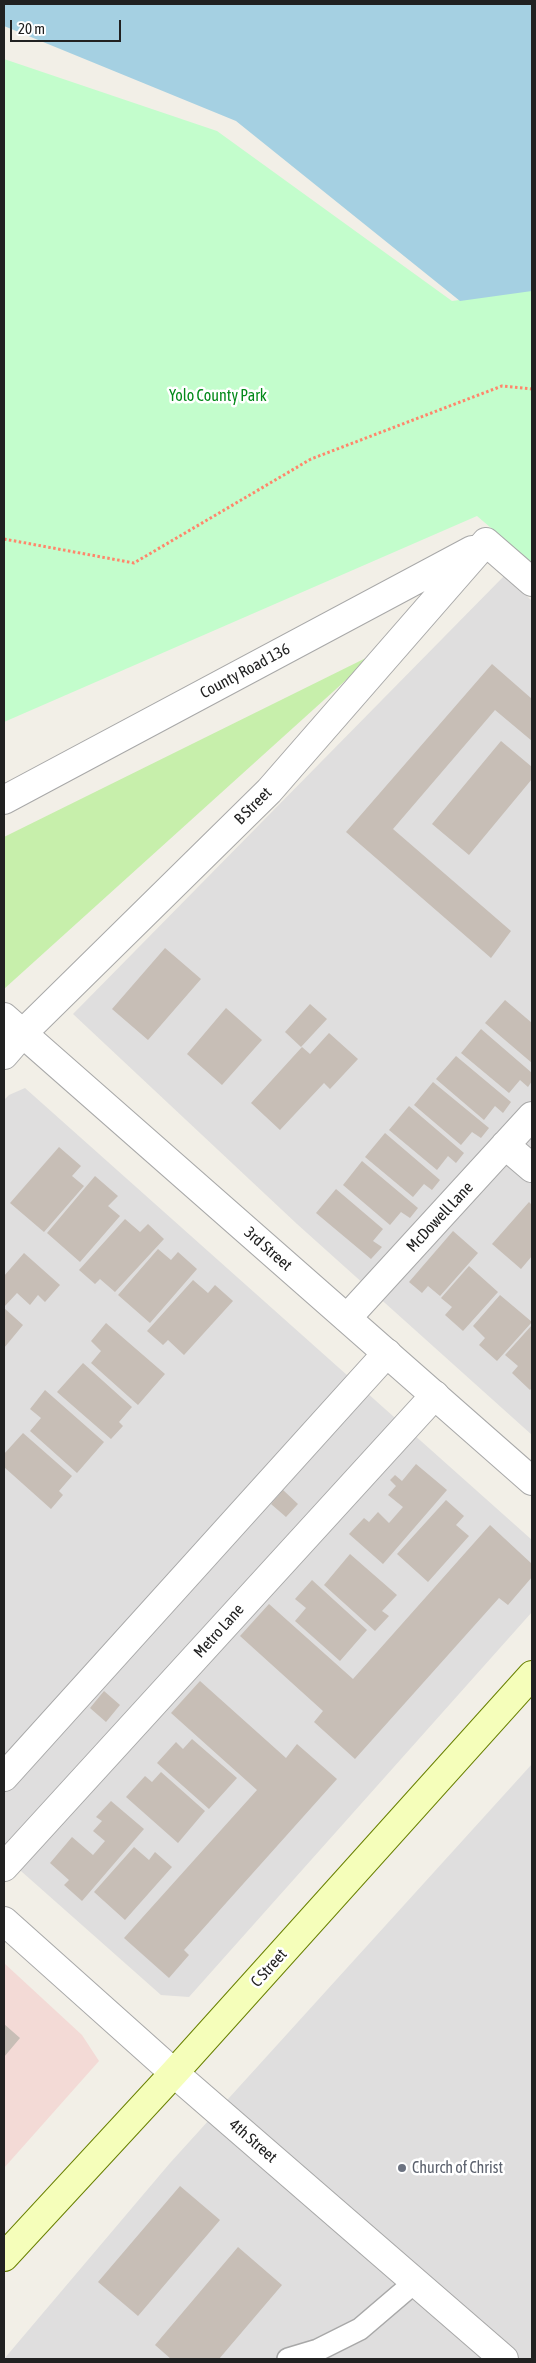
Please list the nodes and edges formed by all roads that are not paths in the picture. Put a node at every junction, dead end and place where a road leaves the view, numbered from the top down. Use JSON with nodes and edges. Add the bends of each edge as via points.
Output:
{"nodes":[{"id":1,"x":486,"y":542,"type":"junction"},
{"id":2,"x":532,"y":582,"type":"edge"},
{"id":3,"x":4,"y":800,"type":"edge"},
{"id":4,"x":14,"y":1025,"type":"edge"},
{"id":5,"x":4,"y":1055,"type":"edge"},
{"id":6,"x":532,"y":1116,"type":"edge"},
{"id":7,"x":506,"y":1145,"type":"junction"},
{"id":8,"x":532,"y":1168,"type":"edge"},
{"id":9,"x":347,"y":1318,"type":"junction"},
{"id":10,"x":387,"y":1353,"type":"junction"},
{"id":11,"x":434,"y":1395,"type":"junction"},
{"id":12,"x":532,"y":1481,"type":"edge"},
{"id":13,"x":532,"y":1675,"type":"edge"},
{"id":14,"x":4,"y":1777,"type":"edge"},
{"id":15,"x":4,"y":1867,"type":"edge"},
{"id":16,"x":4,"y":1921,"type":"edge"},
{"id":17,"x":174,"y":2073,"type":"junction"},
{"id":18,"x":4,"y":2257,"type":"edge"},
{"id":19,"x":414,"y":2282,"type":"junction"},
{"id":20,"x":288,"y":2359,"type":"edge"},
{"id":21,"x":504,"y":2359,"type":"edge"}],
"edges":[{"from":1,"to":2,"type":"street"},
{"from":1,"to":3,"type":"street","name":"County Road 136"},
{"from":1,"to":4,"type":"street","name":"B Street","via":[[269,791]]},
{"from":4,"to":5,"type":"street","name":"B Street"},
{"from":4,"to":9,"type":"street","name":"3rd Street"},
{"from":6,"to":7,"type":"street","name":"McDowell Lane"},
{"from":7,"to":8,"type":"street"},
{"from":7,"to":9,"type":"street","name":"McDowell Lane"},
{"from":9,"to":10,"type":"street","name":"3rd Street"},
{"from":10,"to":11,"type":"street","name":"3rd Street"},
{"from":10,"to":14,"type":"street"},
{"from":11,"to":12,"type":"street","name":"3rd Street"},
{"from":11,"to":15,"type":"street","name":"Metro Lane"},
{"from":13,"to":17,"type":"main road","name":"C Street"},
{"from":16,"to":17,"type":"street","name":"4th Street"},
{"from":17,"to":18,"type":"main road","name":"C Street"},
{"from":17,"to":19,"type":"street","name":"4th Street"},
{"from":19,"to":20,"type":"lane","via":[[360,2328],[318,2350]]},
{"from":19,"to":21,"type":"street","name":"4th Street"}]}
